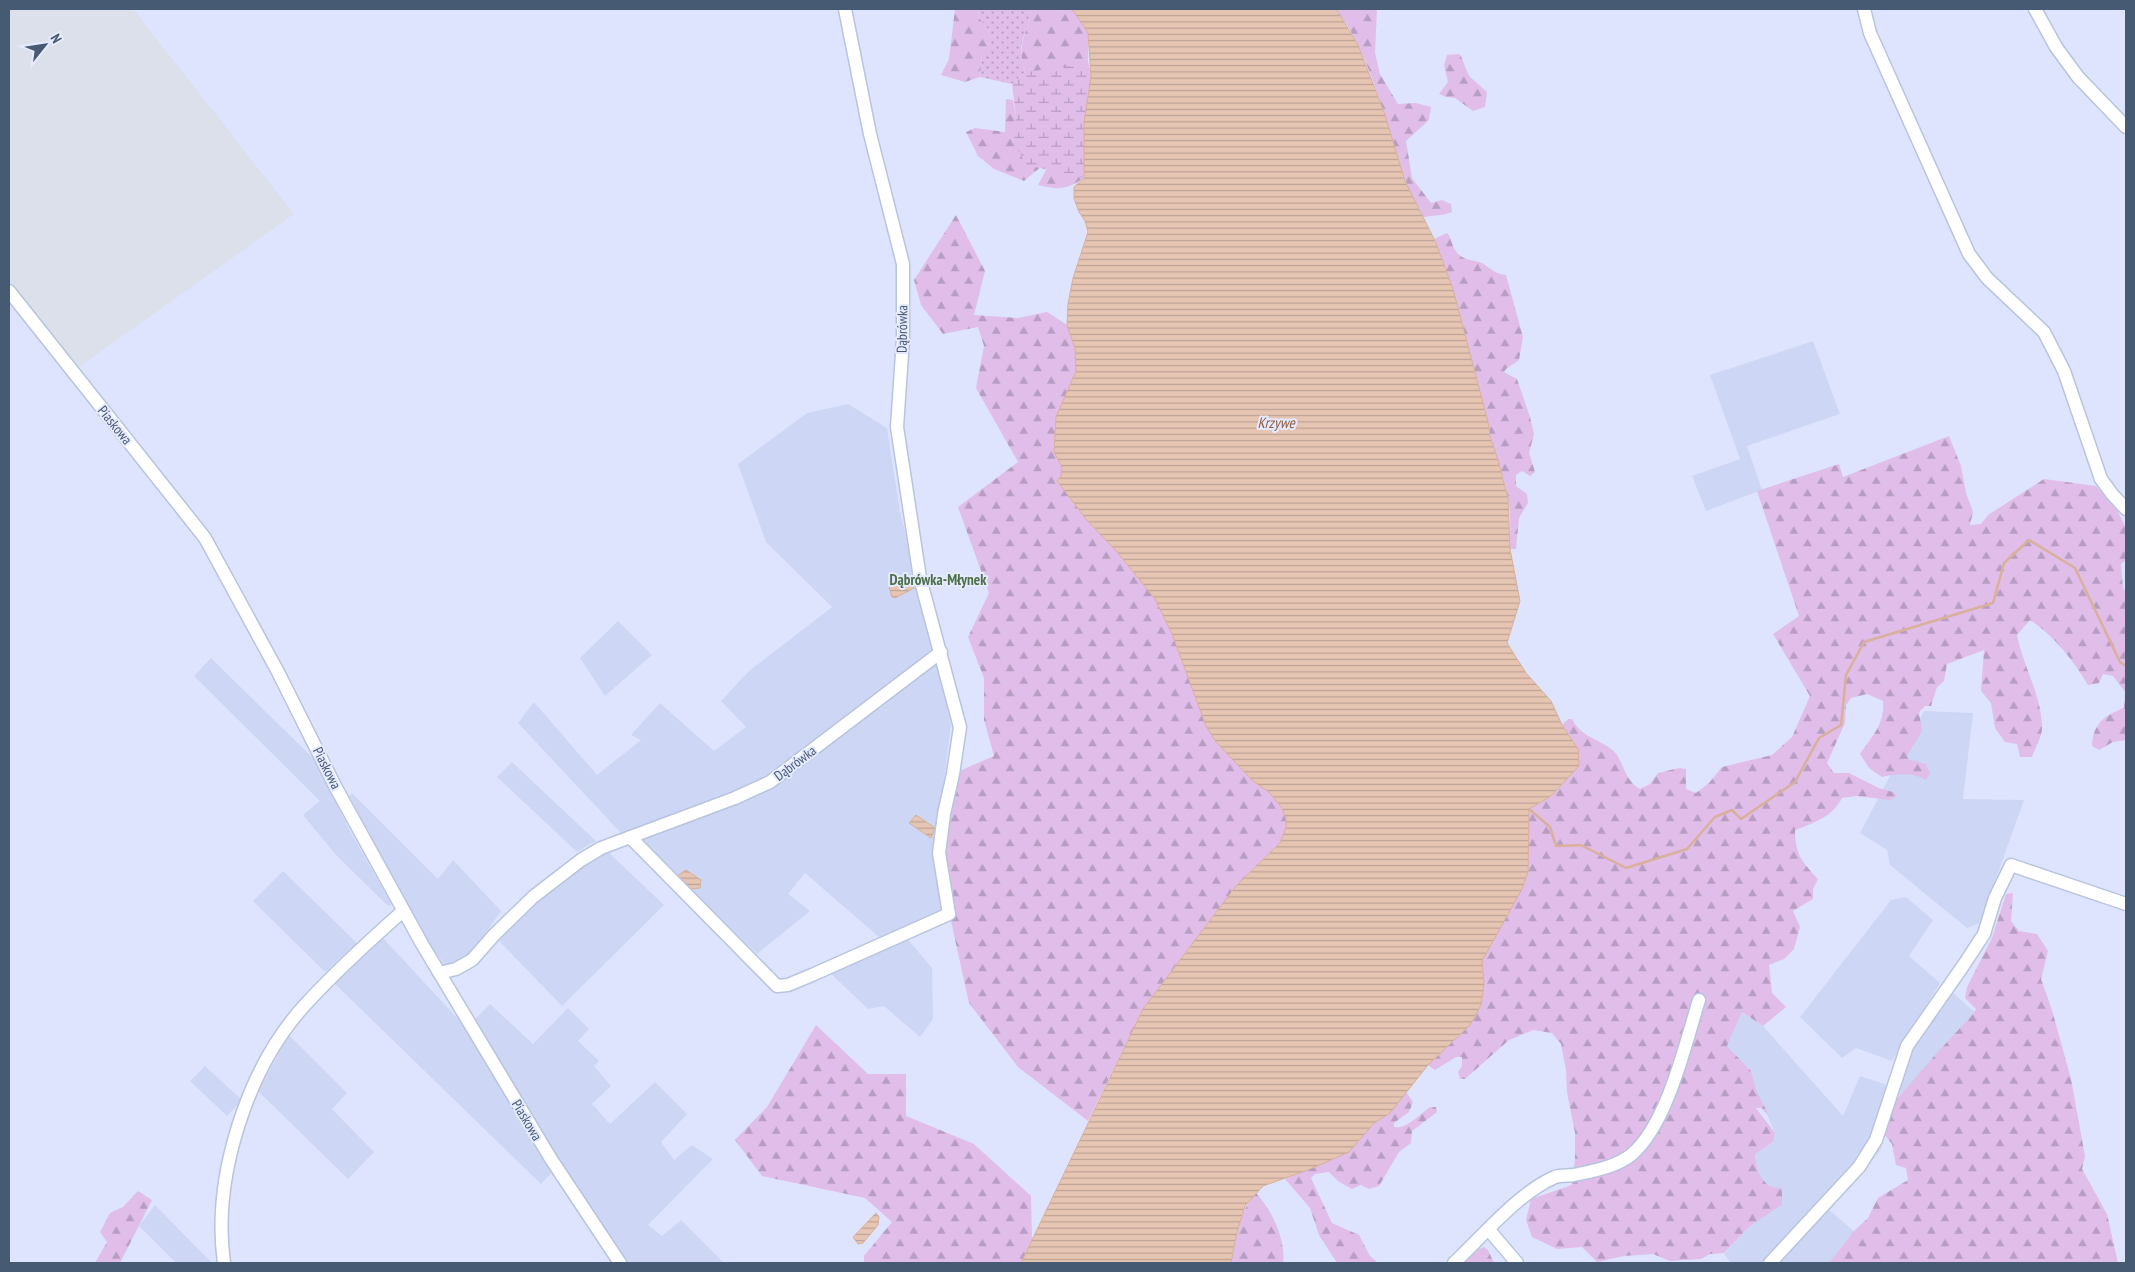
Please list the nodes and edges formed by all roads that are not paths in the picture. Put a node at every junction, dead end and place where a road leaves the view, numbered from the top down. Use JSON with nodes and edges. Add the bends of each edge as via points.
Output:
{"nodes":[{"id":1,"x":845,"y":9,"type":"edge"},
{"id":2,"x":1864,"y":9,"type":"edge"},
{"id":3,"x":2035,"y":9,"type":"edge"},
{"id":4,"x":2126,"y":127,"type":"edge"},
{"id":5,"x":9,"y":291,"type":"edge"},
{"id":6,"x":2126,"y":509,"type":"edge"},
{"id":7,"x":941,"y":652,"type":"junction"},
{"id":8,"x":630,"y":838,"type":"junction"},
{"id":9,"x":2126,"y":904,"type":"edge"},
{"id":10,"x":403,"y":911,"type":"junction"},
{"id":11,"x":439,"y":973,"type":"junction"},
{"id":12,"x":1699,"y":1000,"type":"dead end"},
{"id":13,"x":1489,"y":1230,"type":"junction"},
{"id":14,"x":224,"y":1263,"type":"edge"},
{"id":15,"x":620,"y":1263,"type":"edge"},
{"id":16,"x":1454,"y":1263,"type":"edge"},
{"id":17,"x":1518,"y":1263,"type":"edge"},
{"id":18,"x":1770,"y":1263,"type":"edge"}],
"edges":[{"from":1,"to":7,"type":"street","name":"Dąbrówka","via":[[870,134],[903,264],[903,339],[897,427],[920,578]]},
{"from":2,"to":6,"type":"street","via":[[1870,33],[1969,254],[1986,278],[2044,332],[2064,371],[2101,479]]},
{"from":3,"to":4,"type":"street","via":[[2056,47],[2078,77]]},
{"from":5,"to":10,"type":"street","name":"Piaskowa","via":[[205,538]]},
{"from":7,"to":8,"type":"street","name":"Dąbrówka","via":[[770,782]]},
{"from":7,"to":8,"type":"street","name":"Dąbrówka","via":[[960,727],[939,853],[950,914],[788,985],[777,986]]},
{"from":8,"to":11,"type":"street","name":"Dąbrówka","via":[[581,860],[533,897],[472,960],[456,969]]},
{"from":9,"to":18,"type":"street","via":[[2011,865],[1995,898],[1984,934],[1907,1046],[1876,1140],[1858,1167]]},
{"from":10,"to":11,"type":"street","name":"Piaskowa"},
{"from":10,"to":14,"type":"street","via":[[304,1006],[285,1031],[244,1107],[229,1158],[223,1204],[221,1242]]},
{"from":11,"to":15,"type":"street","name":"Piaskowa","via":[[551,1159]]},
{"from":12,"to":13,"type":"street","via":[[1662,1110],[1648,1136],[1630,1156],[1604,1168],[1557,1176],[1511,1207]]},
{"from":13,"to":16,"type":"street"},
{"from":13,"to":17,"type":"street"}]}
